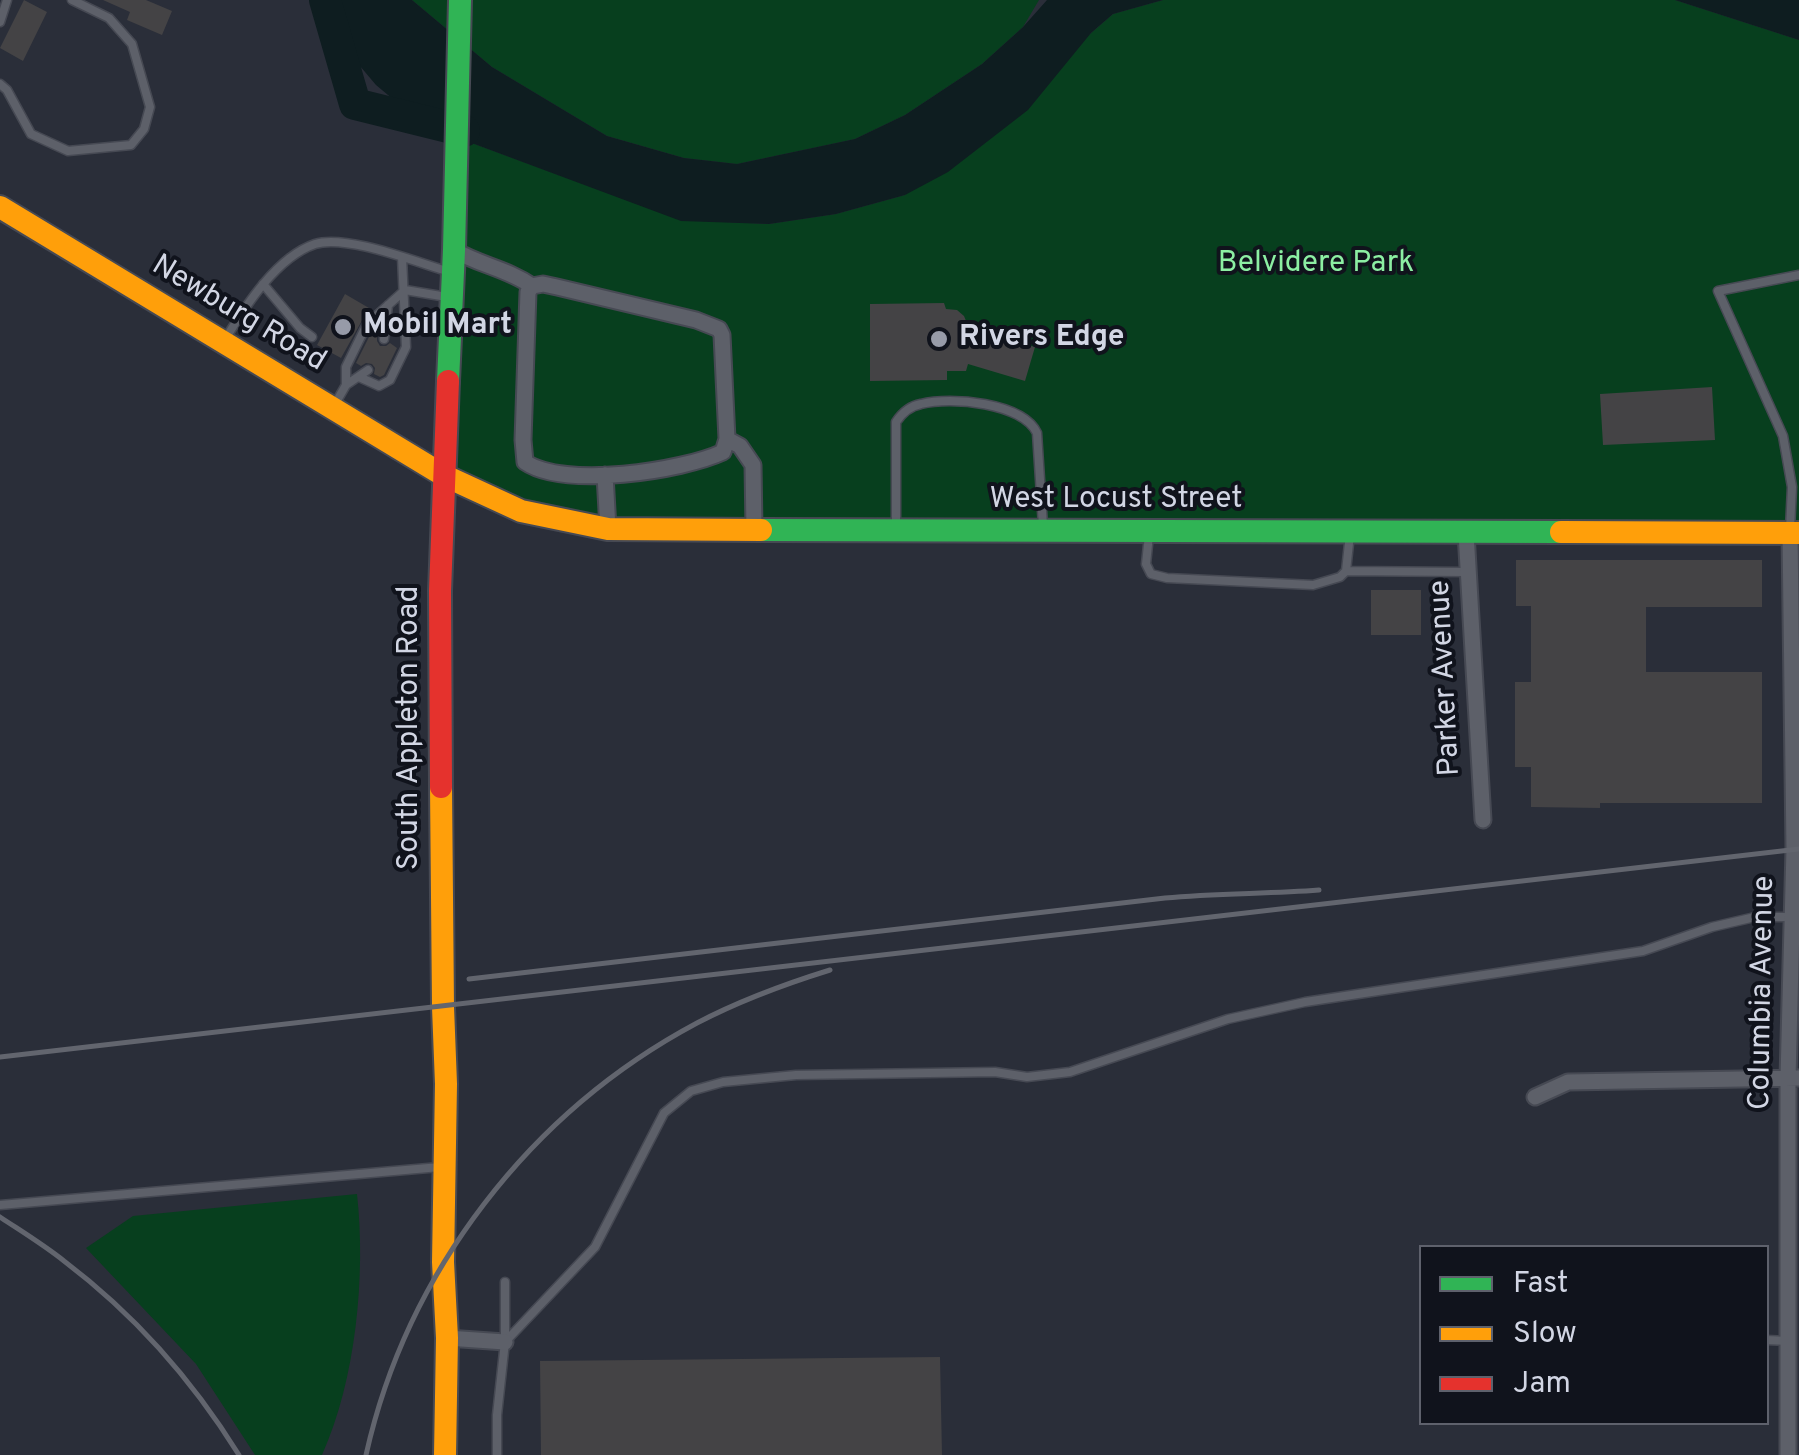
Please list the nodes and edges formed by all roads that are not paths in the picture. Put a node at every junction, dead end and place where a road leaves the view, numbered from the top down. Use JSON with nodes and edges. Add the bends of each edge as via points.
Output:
{"nodes":[{"id":1,"x":8,"y":0,"type":"edge"},
{"id":2,"x":72,"y":0,"type":"edge"},
{"id":3,"x":460,"y":8,"type":"edge"},
{"id":4,"x":0,"y":22,"type":"edge"},
{"id":5,"x":0,"y":84,"type":"edge"},
{"id":6,"x":0,"y":207,"type":"edge"},
{"id":7,"x":402,"y":257,"type":"junction"},
{"id":8,"x":454,"y":262,"type":"junction"},
{"id":9,"x":1799,"y":275,"type":"edge"},
{"id":10,"x":263,"y":284,"type":"junction"},
{"id":11,"x":532,"y":286,"type":"junction"},
{"id":12,"x":405,"y":290,"type":"junction"},
{"id":13,"x":452,"y":298,"type":"junction"},
{"id":14,"x":388,"y":305,"type":"junction"},
{"id":15,"x":312,"y":337,"type":"dead end"},
{"id":16,"x":384,"y":339,"type":"dead end"},
{"id":17,"x":223,"y":342,"type":"junction"},
{"id":18,"x":368,"y":370,"type":"dead end"},
{"id":19,"x":359,"y":378,"type":"junction"},
{"id":20,"x":346,"y":385,"type":"junction"},
{"id":21,"x":333,"y":408,"type":"junction"},
{"id":22,"x":727,"y":439,"type":"junction"},
{"id":23,"x":443,"y":475,"type":"junction"},
{"id":24,"x":605,"y":475,"type":"junction"},
{"id":25,"x":754,"y":529,"type":"junction"},
{"id":26,"x":608,"y":530,"type":"junction"},
{"id":27,"x":896,"y":530,"type":"junction"},
{"id":28,"x":1044,"y":530,"type":"junction"},
{"id":29,"x":1150,"y":531,"type":"junction"},
{"id":30,"x":1350,"y":532,"type":"junction"},
{"id":31,"x":1466,"y":533,"type":"junction"},
{"id":32,"x":1794,"y":533,"type":"edge"},
{"id":33,"x":1346,"y":571,"type":"junction"},
{"id":34,"x":1469,"y":572,"type":"junction"},
{"id":35,"x":1484,"y":820,"type":"dead end"},
{"id":36,"x":1792,"y":917,"type":"junction"},
{"id":37,"x":1794,"y":1078,"type":"edge"},
{"id":38,"x":1535,"y":1097,"type":"dead end"},
{"id":39,"x":445,"y":1166,"type":"junction"},
{"id":40,"x":0,"y":1205,"type":"edge"},
{"id":41,"x":505,"y":1282,"type":"dead end"},
{"id":42,"x":447,"y":1338,"type":"junction"},
{"id":43,"x":506,"y":1342,"type":"junction"},
{"id":44,"x":1792,"y":1345,"type":"edge"},
{"id":45,"x":445,"y":1455,"type":"edge"},
{"id":46,"x":498,"y":1455,"type":"edge"},
{"id":47,"x":1788,"y":1455,"type":"edge"}],
"edges":[{"from":1,"to":4,"type":"lane"},
{"from":2,"to":5,"type":"lane","via":[[109,18],[132,44],[150,107],[131,145],[68,151],[31,134]]},
{"from":3,"to":8,"type":"main road","name":"South Appleton Road"},
{"from":6,"to":17,"type":"main road","name":"Newburg Road"},
{"from":7,"to":8,"type":"lane"},
{"from":7,"to":10,"type":"lane","via":[[316,244]]},
{"from":7,"to":12,"type":"lane"},
{"from":8,"to":11,"type":"street","via":[[516,274]]},
{"from":8,"to":13,"type":"main road","name":"South Appleton Road"},
{"from":9,"to":32,"type":"lane","via":[[1718,290],[1782,436]]},
{"from":10,"to":15,"type":"lane"},
{"from":10,"to":17,"type":"lane"},
{"from":11,"to":22,"type":"street","via":[[718,329]]},
{"from":11,"to":24,"type":"street","via":[[525,462],[541,470]]},
{"from":12,"to":13,"type":"lane"},
{"from":12,"to":14,"type":"lane"},
{"from":12,"to":19,"type":"lane","via":[[406,348],[390,380],[379,386]]},
{"from":13,"to":23,"type":"main road","name":"South Appleton Road"},
{"from":14,"to":16,"type":"lane"},
{"from":14,"to":20,"type":"lane","via":[[368,324],[346,367]]},
{"from":17,"to":21,"type":"main road","name":"Newburg Road"},
{"from":18,"to":19,"type":"lane"},
{"from":19,"to":20,"type":"lane"},
{"from":20,"to":21,"type":"lane"},
{"from":21,"to":23,"type":"main road","name":"Newburg Road"},
{"from":22,"to":24,"type":"street","via":[[723,452],[706,460]]},
{"from":22,"to":25,"type":"street","via":[[753,465]]},
{"from":23,"to":26,"type":"main road","name":"West Locust Street","via":[[521,512]]},
{"from":23,"to":39,"type":"main road","name":"South Appleton Road"},
{"from":24,"to":26,"type":"street"},
{"from":25,"to":26,"type":"main road","name":"West Locust Street"},
{"from":25,"to":27,"type":"main road","name":"West Locust Street"},
{"from":27,"to":28,"type":"main road","name":"West Locust Street"},
{"from":27,"to":28,"type":"lane","via":[[896,422],[918,404],[934,402],[980,403],[1033,424]]},
{"from":28,"to":29,"type":"main road","name":"West Locust Street"},
{"from":29,"to":30,"type":"main road","name":"West Locust Street"},
{"from":29,"to":33,"type":"lane","via":[[1146,564],[1151,574],[1167,578],[1313,584]]},
{"from":30,"to":31,"type":"main road","name":"West Locust Street"},
{"from":30,"to":33,"type":"lane"},
{"from":31,"to":32,"type":"main road","name":"West Locust Street"},
{"from":31,"to":34,"type":"street","name":"Parker Avenue"},
{"from":32,"to":36,"type":"street","name":"Columbia Avenue"},
{"from":33,"to":34,"type":"lane"},
{"from":34,"to":35,"type":"street","name":"Parker Avenue"},
{"from":36,"to":37,"type":"street","name":"Columbia Avenue"},
{"from":36,"to":43,"type":"lane","via":[[1712,926],[1643,951],[1305,1002],[1228,1019],[1070,1072],[796,1075],[691,1092],[664,1113],[594,1246]]},
{"from":37,"to":38,"type":"street","via":[[1568,1082]]},
{"from":37,"to":44,"type":"street","name":"Columbia Avenue"},
{"from":39,"to":40,"type":"lane"},
{"from":39,"to":42,"type":"main road","name":"South Appleton Road"},
{"from":41,"to":43,"type":"lane"},
{"from":42,"to":43,"type":"street"},
{"from":42,"to":45,"type":"main road","name":"South Appleton Road"},
{"from":43,"to":46,"type":"lane"},
{"from":44,"to":47,"type":"street","name":"Columbia Avenue"}]}
